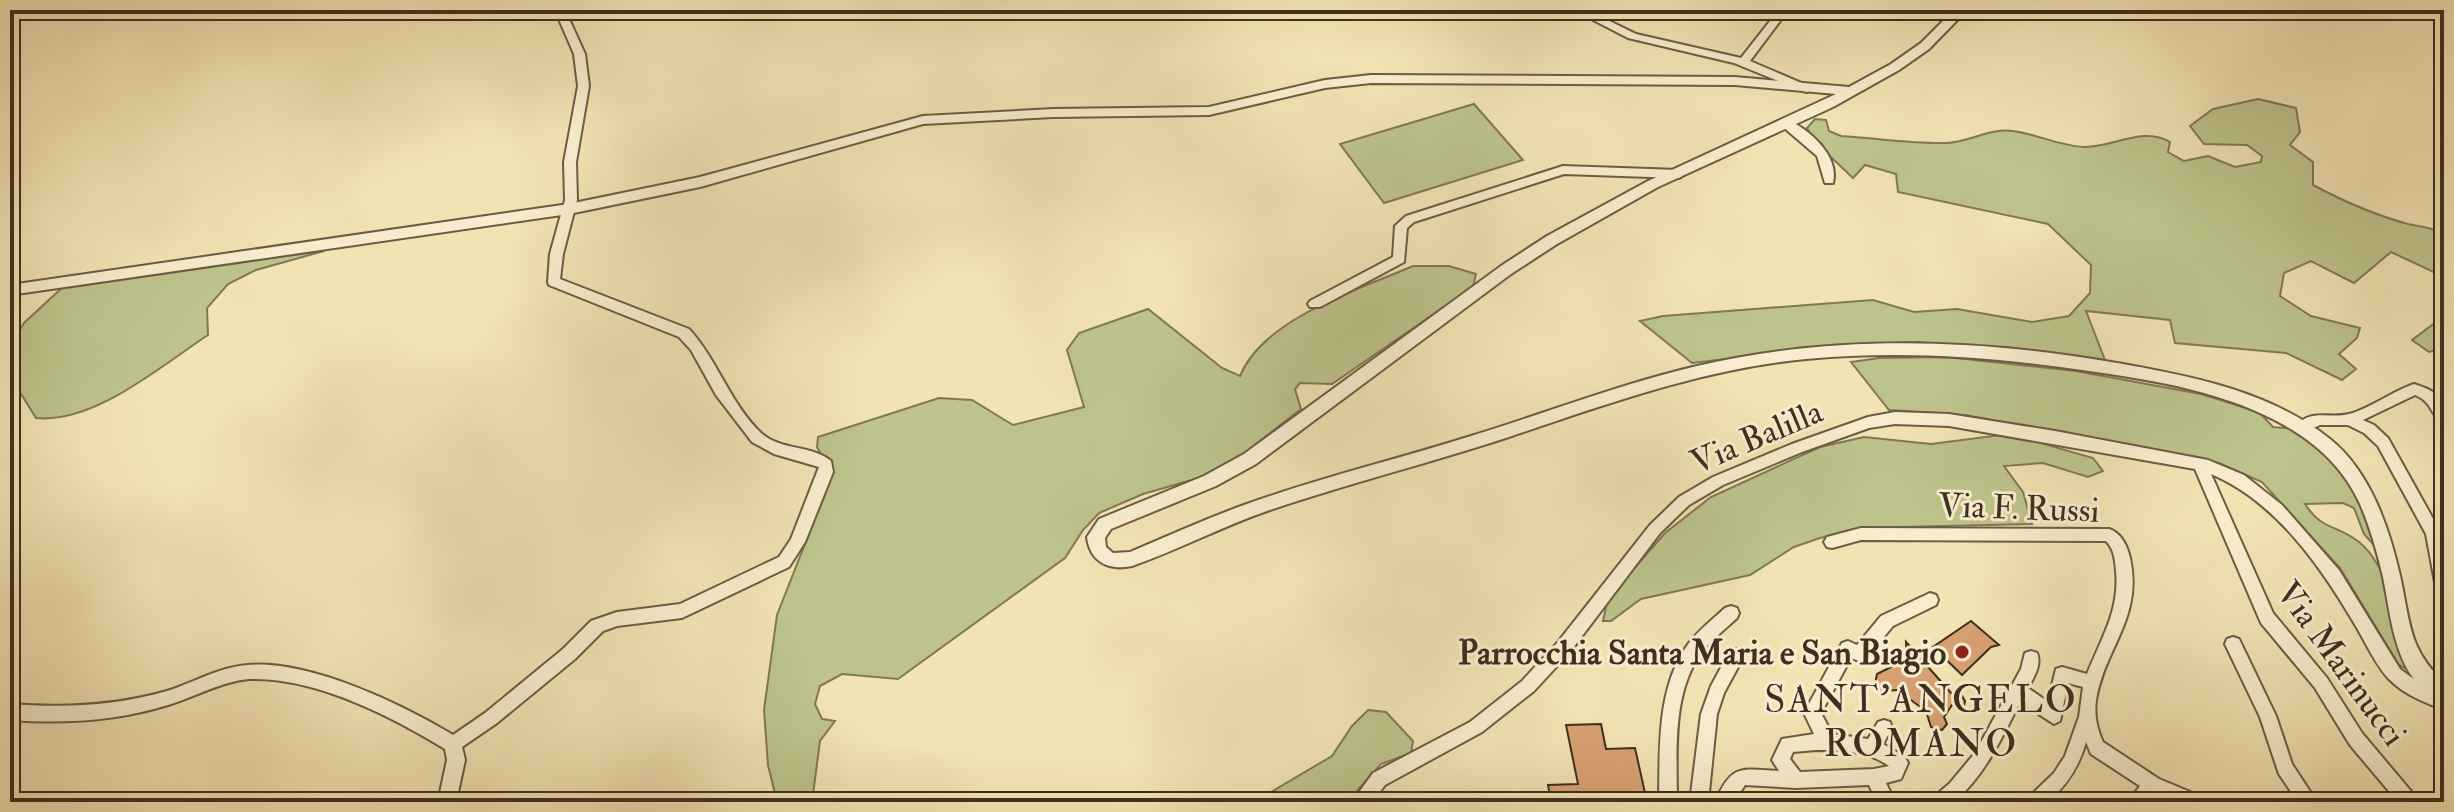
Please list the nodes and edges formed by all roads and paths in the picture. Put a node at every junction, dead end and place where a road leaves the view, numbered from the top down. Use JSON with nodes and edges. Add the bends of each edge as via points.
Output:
{"nodes":[{"id":1,"x":560,"y":10,"type":"edge"},
{"id":2,"x":1579,"y":10,"type":"edge"},
{"id":3,"x":1774,"y":10,"type":"edge"},
{"id":4,"x":1961,"y":10,"type":"edge"},
{"id":5,"x":2439,"y":10,"type":"edge"},
{"id":6,"x":2444,"y":14,"type":"edge"},
{"id":7,"x":1744,"y":62,"type":"junction"},
{"id":8,"x":1788,"y":85,"type":"junction"},
{"id":9,"x":1814,"y":89,"type":"junction"},
{"id":10,"x":1848,"y":91,"type":"junction"},
{"id":11,"x":1821,"y":107,"type":"junction"},
{"id":12,"x":1804,"y":114,"type":"junction"},
{"id":13,"x":1786,"y":123,"type":"junction"},
{"id":14,"x":1679,"y":174,"type":"junction"},
{"id":15,"x":1829,"y":180,"type":"dead end"},
{"id":16,"x":569,"y":209,"type":"junction"},
{"id":17,"x":10,"y":290,"type":"edge"},
{"id":18,"x":1315,"y":304,"type":"dead end"},
{"id":19,"x":2444,"y":417,"type":"edge"},
{"id":20,"x":2350,"y":420,"type":"junction"},
{"id":21,"x":2302,"y":427,"type":"junction"},
{"id":22,"x":2200,"y":465,"type":"junction"},
{"id":23,"x":1832,"y":542,"type":"dead end"},
{"id":24,"x":2444,"y":588,"type":"edge"},
{"id":25,"x":1930,"y":600,"type":"dead end"},
{"id":26,"x":1731,"y":613,"type":"dead end"},
{"id":27,"x":2233,"y":644,"type":"dead end"},
{"id":28,"x":1736,"y":656,"type":"dead end"},
{"id":29,"x":2031,"y":658,"type":"dead end"},
{"id":30,"x":2093,"y":683,"type":"junction"},
{"id":31,"x":2017,"y":690,"type":"junction"},
{"id":32,"x":2444,"y":694,"type":"edge"},
{"id":33,"x":2444,"y":702,"type":"edge"},
{"id":34,"x":10,"y":712,"type":"edge"},
{"id":35,"x":2088,"y":718,"type":"junction"},
{"id":36,"x":1884,"y":728,"type":"dead end"},
{"id":37,"x":1826,"y":740,"type":"junction"},
{"id":38,"x":453,"y":744,"type":"junction"},
{"id":39,"x":1871,"y":749,"type":"junction"},
{"id":40,"x":1874,"y":777,"type":"junction"},
{"id":41,"x":1796,"y":780,"type":"junction"},
{"id":42,"x":2153,"y":785,"type":"junction"},
{"id":43,"x":447,"y":802,"type":"edge"},
{"id":44,"x":1361,"y":802,"type":"edge"},
{"id":45,"x":1668,"y":802,"type":"edge"},
{"id":46,"x":1699,"y":802,"type":"edge"},
{"id":47,"x":1724,"y":802,"type":"edge"},
{"id":48,"x":1886,"y":802,"type":"edge"},
{"id":49,"x":1941,"y":802,"type":"edge"},
{"id":50,"x":2036,"y":802,"type":"edge"},
{"id":51,"x":2137,"y":802,"type":"edge"},
{"id":52,"x":2194,"y":802,"type":"edge"},
{"id":53,"x":2308,"y":802,"type":"edge"},
{"id":54,"x":2409,"y":802,"type":"edge"}],
"edges":[{"from":1,"to":16,"type":"street","via":[[586,75],[571,158]]},
{"from":2,"to":7,"type":"street","via":[[1632,36]]},
{"from":3,"to":7,"type":"street","via":[[1775,21]]},
{"from":4,"to":10,"type":"street","via":[[1907,60]]},
{"from":5,"to":6,"type":"street"},
{"from":7,"to":9,"type":"street"},
{"from":8,"to":9,"type":"street"},
{"from":8,"to":12,"type":"street","via":[[1803,100]]},
{"from":8,"to":16,"type":"street","via":[[1725,80],[1371,79],[1325,84],[1209,111],[933,118],[674,188]]},
{"from":9,"to":10,"type":"street"},
{"from":9,"to":11,"type":"street","via":[[1826,99]]},
{"from":9,"to":12,"type":"street"},
{"from":10,"to":11,"type":"street"},
{"from":11,"to":12,"type":"street"},
{"from":12,"to":13,"type":"street"},
{"from":13,"to":14,"type":"street"},
{"from":13,"to":15,"type":"street","via":[[1823,153]]},
{"from":14,"to":18,"type":"street","via":[[1563,170],[1410,219],[1401,226],[1399,259]]},
{"from":14,"to":21,"type":"street","via":[[1588,218],[1506,270],[1232,470],[1105,524],[1096,537],[1100,554],[1113,561],[1132,559],[1268,503],[1684,375],[1833,352],[1950,348],[2101,366],[2220,391]]},
{"from":16,"to":17,"type":"street"},
{"from":16,"to":38,"type":"street","via":[[556,283],[680,330],[757,438],[779,450],[820,460],[826,472],[784,562],[676,613],[597,626]]},
{"from":19,"to":20,"type":"street","via":[[2430,395],[2414,389]]},
{"from":20,"to":21,"type":"street","via":[[2319,419]]},
{"from":20,"to":24,"type":"street","via":[[2369,429],[2391,452],[2433,533]]},
{"from":21,"to":32,"type":"street","via":[[2333,450],[2355,477],[2386,556],[2407,649]]},
{"from":22,"to":33,"type":"street","name":"Via Balilla","via":[[2239,479],[2271,503],[2341,585],[2391,670],[2411,688]]},
{"from":22,"to":44,"type":"street","name":"Via Balilla","via":[[1924,418],[1868,423],[1797,448],[1718,481],[1678,506],[1528,686],[1476,727],[1388,773]]},
{"from":22,"to":54,"type":"street","name":"Via Marinucci","via":[[2270,623]]},
{"from":23,"to":30,"type":"street","name":"Via F. Russi","via":[[1861,534],[2109,535],[2121,548],[2126,587],[2116,634]]},
{"from":25,"to":37,"type":"street","via":[[1887,621],[1859,654],[1848,648],[1812,713]]},
{"from":26,"to":45,"type":"street","via":[[1699,643],[1681,675],[1670,735]]},
{"from":27,"to":53,"type":"street","via":[[2268,716],[2285,768]]},
{"from":28,"to":46,"type":"street","via":[[1709,714]]},
{"from":29,"to":31,"type":"street"},
{"from":30,"to":31,"type":"street","via":[[2062,674],[2054,716]]},
{"from":30,"to":35,"type":"street","name":"Via F. Russi"},
{"from":31,"to":49,"type":"street","via":[[1992,740]]},
{"from":34,"to":38,"type":"street","via":[[97,713],[167,698],[234,675],[269,671],[346,692]]},
{"from":35,"to":42,"type":"street","via":[[2097,748]]},
{"from":35,"to":50,"type":"street","name":"Via F. Russi","via":[[2060,780]]},
{"from":36,"to":39,"type":"street"},
{"from":37,"to":39,"type":"street"},
{"from":37,"to":41,"type":"street","via":[[1788,745],[1781,760]]},
{"from":38,"to":43,"type":"street","via":[[456,760]]},
{"from":39,"to":40,"type":"street","via":[[1887,752],[1899,763],[1895,773]]},
{"from":40,"to":41,"type":"street"},
{"from":40,"to":48,"type":"street"},
{"from":41,"to":47,"type":"street","via":[[1741,777]]},
{"from":42,"to":51,"type":"street"},
{"from":42,"to":52,"type":"street"}]}
